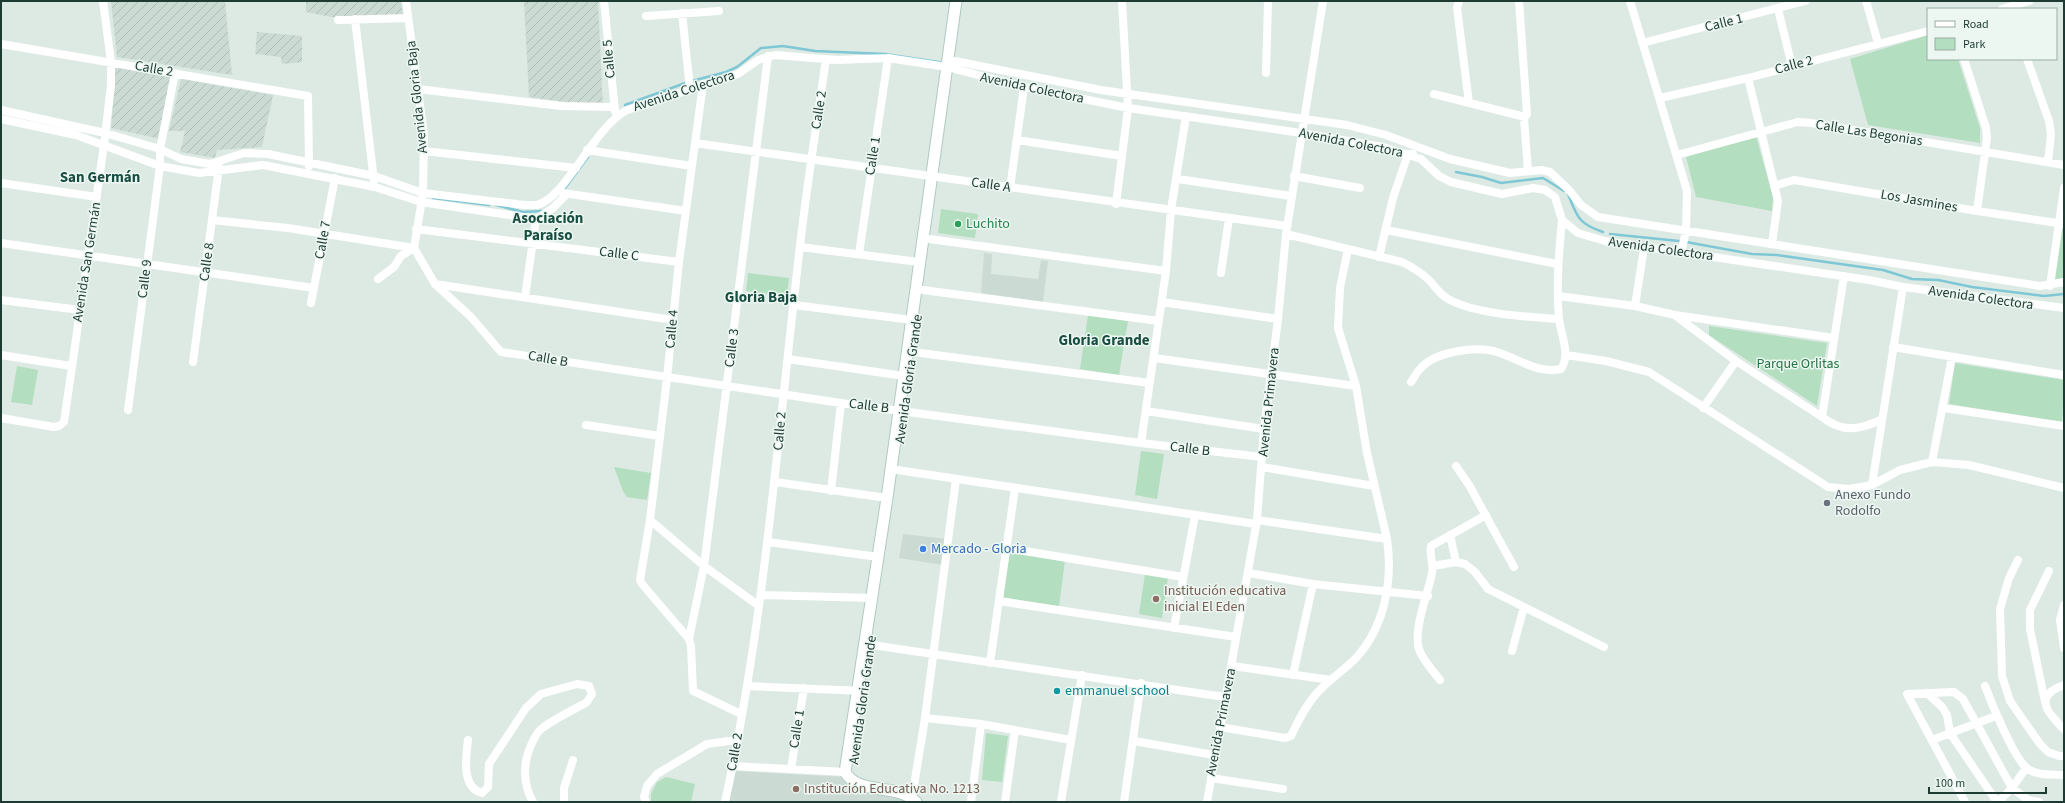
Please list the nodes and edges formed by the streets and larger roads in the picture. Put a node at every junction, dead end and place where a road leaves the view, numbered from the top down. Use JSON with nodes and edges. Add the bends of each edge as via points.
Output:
{"nodes":[{"id":1,"x":104,"y":1,"type":"edge"},
{"id":2,"x":406,"y":1,"type":"edge"},
{"id":3,"x":604,"y":1,"type":"edge"},
{"id":4,"x":956,"y":1,"type":"edge"},
{"id":5,"x":964,"y":1,"type":"edge"},
{"id":6,"x":1122,"y":1,"type":"edge"},
{"id":7,"x":1268,"y":1,"type":"edge"},
{"id":8,"x":1323,"y":1,"type":"edge"},
{"id":9,"x":1458,"y":1,"type":"edge"},
{"id":10,"x":1520,"y":1,"type":"edge"},
{"id":11,"x":1630,"y":1,"type":"edge"},
{"id":12,"x":1805,"y":1,"type":"edge"},
{"id":13,"x":1866,"y":1,"type":"edge"},
{"id":14,"x":2028,"y":1,"type":"edge"},
{"id":15,"x":2012,"y":8,"type":"edge"},
{"id":16,"x":1778,"y":9,"type":"junction"},
{"id":17,"x":719,"y":11,"type":"dead end"},
{"id":18,"x":682,"y":13,"type":"junction"},
{"id":19,"x":646,"y":16,"type":"dead end"},
{"id":20,"x":408,"y":18,"type":"junction"},
{"id":21,"x":355,"y":19,"type":"junction"},
{"id":22,"x":338,"y":20,"type":"dead end"},
{"id":23,"x":1927,"y":31,"type":"edge"},
{"id":24,"x":1642,"y":43,"type":"junction"},
{"id":25,"x":1878,"y":43,"type":"junction"},
{"id":26,"x":1,"y":44,"type":"edge"},
{"id":27,"x":768,"y":56,"type":"junction"},
{"id":28,"x":888,"y":58,"type":"junction"},
{"id":29,"x":826,"y":60,"type":"junction"},
{"id":30,"x":1964,"y":60,"type":"edge"},
{"id":31,"x":2027,"y":60,"type":"edge"},
{"id":32,"x":111,"y":62,"type":"junction"},
{"id":33,"x":952,"y":66,"type":"junction"},
{"id":34,"x":1792,"y":66,"type":"junction"},
{"id":35,"x":175,"y":73,"type":"junction"},
{"id":36,"x":1266,"y":73,"type":"dead end"},
{"id":37,"x":1748,"y":78,"type":"junction"},
{"id":38,"x":703,"y":84,"type":"junction"},
{"id":39,"x":1024,"y":87,"type":"junction"},
{"id":40,"x":418,"y":89,"type":"junction"},
{"id":41,"x":690,"y":89,"type":"junction"},
{"id":42,"x":1127,"y":93,"type":"junction"},
{"id":43,"x":1434,"y":94,"type":"dead end"},
{"id":44,"x":1660,"y":98,"type":"junction"},
{"id":45,"x":1470,"y":103,"type":"junction"},
{"id":46,"x":613,"y":107,"type":"junction"},
{"id":47,"x":1128,"y":108,"type":"junction"},
{"id":48,"x":1,"y":110,"type":"edge"},
{"id":49,"x":617,"y":115,"type":"junction"},
{"id":50,"x":1186,"y":116,"type":"junction"},
{"id":51,"x":1524,"y":118,"type":"junction"},
{"id":52,"x":1,"y":119,"type":"edge"},
{"id":53,"x":1303,"y":119,"type":"junction"},
{"id":54,"x":1761,"y":132,"type":"junction"},
{"id":55,"x":105,"y":133,"type":"junction"},
{"id":56,"x":1301,"y":133,"type":"junction"},
{"id":57,"x":1017,"y":140,"type":"junction"},
{"id":58,"x":695,"y":143,"type":"junction"},
{"id":59,"x":104,"y":145,"type":"junction"},
{"id":60,"x":160,"y":149,"type":"junction"},
{"id":61,"x":587,"y":150,"type":"junction"},
{"id":62,"x":424,"y":151,"type":"junction"},
{"id":63,"x":1430,"y":151,"type":"junction"},
{"id":64,"x":757,"y":152,"type":"junction"},
{"id":65,"x":1987,"y":152,"type":"junction"},
{"id":66,"x":1408,"y":154,"type":"junction"},
{"id":67,"x":1677,"y":155,"type":"junction"},
{"id":68,"x":1122,"y":156,"type":"junction"},
{"id":69,"x":811,"y":160,"type":"junction"},
{"id":70,"x":308,"y":161,"type":"junction"},
{"id":71,"x":2048,"y":162,"type":"junction"},
{"id":72,"x":2064,"y":165,"type":"edge"},
{"id":73,"x":160,"y":166,"type":"junction"},
{"id":74,"x":692,"y":166,"type":"junction"},
{"id":75,"x":219,"y":167,"type":"junction"},
{"id":76,"x":576,"y":168,"type":"junction"},
{"id":77,"x":872,"y":168,"type":"junction"},
{"id":78,"x":1528,"y":171,"type":"junction"},
{"id":79,"x":309,"y":172,"type":"junction"},
{"id":80,"x":374,"y":176,"type":"junction"},
{"id":81,"x":1294,"y":176,"type":"junction"},
{"id":82,"x":936,"y":177,"type":"junction"},
{"id":83,"x":334,"y":178,"type":"junction"},
{"id":84,"x":1178,"y":179,"type":"junction"},
{"id":85,"x":1,"y":183,"type":"edge"},
{"id":86,"x":1774,"y":186,"type":"junction"},
{"id":87,"x":375,"y":187,"type":"junction"},
{"id":88,"x":1010,"y":188,"type":"junction"},
{"id":89,"x":1360,"y":188,"type":"dead end"},
{"id":90,"x":2064,"y":188,"type":"edge"},
{"id":91,"x":556,"y":192,"type":"junction"},
{"id":92,"x":423,"y":193,"type":"junction"},
{"id":93,"x":567,"y":194,"type":"junction"},
{"id":94,"x":1291,"y":196,"type":"junction"},
{"id":95,"x":97,"y":197,"type":"junction"},
{"id":96,"x":421,"y":202,"type":"junction"},
{"id":97,"x":1116,"y":204,"type":"junction"},
{"id":98,"x":1171,"y":210,"type":"junction"},
{"id":99,"x":686,"y":211,"type":"junction"},
{"id":100,"x":1977,"y":211,"type":"junction"},
{"id":101,"x":1229,"y":218,"type":"junction"},
{"id":102,"x":536,"y":219,"type":"junction"},
{"id":103,"x":212,"y":220,"type":"junction"},
{"id":104,"x":1562,"y":220,"type":"junction"},
{"id":105,"x":2062,"y":223,"type":"edge"},
{"id":106,"x":416,"y":229,"type":"junction"},
{"id":107,"x":1286,"y":230,"type":"junction"},
{"id":108,"x":1386,"y":230,"type":"junction"},
{"id":109,"x":1686,"y":231,"type":"junction"},
{"id":110,"x":323,"y":234,"type":"junction"},
{"id":111,"x":929,"y":239,"type":"junction"},
{"id":112,"x":1,"y":243,"type":"edge"},
{"id":113,"x":532,"y":243,"type":"junction"},
{"id":114,"x":1772,"y":244,"type":"junction"},
{"id":115,"x":800,"y":247,"type":"junction"},
{"id":116,"x":414,"y":248,"type":"junction"},
{"id":117,"x":1644,"y":248,"type":"junction"},
{"id":118,"x":1348,"y":249,"type":"junction"},
{"id":119,"x":1681,"y":253,"type":"junction"},
{"id":120,"x":859,"y":254,"type":"junction"},
{"id":121,"x":88,"y":255,"type":"junction"},
{"id":122,"x":1379,"y":257,"type":"junction"},
{"id":123,"x":679,"y":262,"type":"junction"},
{"id":124,"x":919,"y":262,"type":"junction"},
{"id":125,"x":146,"y":264,"type":"junction"},
{"id":126,"x":1557,"y":264,"type":"junction"},
{"id":127,"x":1166,"y":271,"type":"junction"},
{"id":128,"x":1221,"y":273,"type":"dead end"},
{"id":129,"x":205,"y":274,"type":"junction"},
{"id":130,"x":1844,"y":276,"type":"junction"},
{"id":131,"x":378,"y":279,"type":"dead end"},
{"id":132,"x":2064,"y":282,"type":"edge"},
{"id":133,"x":435,"y":284,"type":"junction"},
{"id":134,"x":2050,"y":286,"type":"junction"},
{"id":135,"x":1903,"y":287,"type":"junction"},
{"id":136,"x":314,"y":288,"type":"junction"},
{"id":137,"x":918,"y":289,"type":"junction"},
{"id":138,"x":1558,"y":296,"type":"junction"},
{"id":139,"x":526,"y":297,"type":"junction"},
{"id":140,"x":1,"y":300,"type":"edge"},
{"id":141,"x":1162,"y":302,"type":"junction"},
{"id":142,"x":311,"y":303,"type":"dead end"},
{"id":143,"x":794,"y":305,"type":"junction"},
{"id":144,"x":1635,"y":306,"type":"junction"},
{"id":145,"x":2064,"y":308,"type":"edge"},
{"id":146,"x":80,"y":310,"type":"junction"},
{"id":147,"x":1675,"y":315,"type":"junction"},
{"id":148,"x":1278,"y":319,"type":"junction"},
{"id":149,"x":1559,"y":319,"type":"junction"},
{"id":150,"x":672,"y":320,"type":"junction"},
{"id":151,"x":912,"y":320,"type":"junction"},
{"id":152,"x":1159,"y":320,"type":"junction"},
{"id":153,"x":1834,"y":338,"type":"junction"},
{"id":154,"x":1893,"y":348,"type":"junction"},
{"id":155,"x":913,"y":352,"type":"junction"},
{"id":156,"x":1566,"y":355,"type":"junction"},
{"id":157,"x":1,"y":356,"type":"edge"},
{"id":158,"x":1952,"y":357,"type":"junction"},
{"id":159,"x":1154,"y":358,"type":"junction"},
{"id":160,"x":788,"y":359,"type":"junction"},
{"id":161,"x":193,"y":362,"type":"dead end"},
{"id":162,"x":1736,"y":362,"type":"junction"},
{"id":163,"x":71,"y":366,"type":"junction"},
{"id":164,"x":2064,"y":374,"type":"edge"},
{"id":165,"x":1272,"y":375,"type":"junction"},
{"id":166,"x":904,"y":376,"type":"junction"},
{"id":167,"x":667,"y":378,"type":"junction"},
{"id":168,"x":1412,"y":382,"type":"dead end"},
{"id":169,"x":1150,"y":384,"type":"junction"},
{"id":170,"x":727,"y":386,"type":"junction"},
{"id":171,"x":1356,"y":386,"type":"junction"},
{"id":172,"x":784,"y":394,"type":"junction"},
{"id":173,"x":841,"y":403,"type":"junction"},
{"id":174,"x":1703,"y":408,"type":"junction"},
{"id":175,"x":1944,"y":408,"type":"junction"},
{"id":176,"x":128,"y":410,"type":"dead end"},
{"id":177,"x":902,"y":410,"type":"junction"},
{"id":178,"x":1146,"y":411,"type":"junction"},
{"id":179,"x":1822,"y":417,"type":"junction"},
{"id":180,"x":1,"y":418,"type":"edge"},
{"id":181,"x":1881,"y":420,"type":"junction"},
{"id":182,"x":586,"y":425,"type":"dead end"},
{"id":183,"x":2064,"y":426,"type":"edge"},
{"id":184,"x":1264,"y":429,"type":"junction"},
{"id":185,"x":660,"y":436,"type":"junction"},
{"id":186,"x":1141,"y":443,"type":"junction"},
{"id":187,"x":1262,"y":457,"type":"junction"},
{"id":188,"x":1932,"y":462,"type":"junction"},
{"id":189,"x":1456,"y":466,"type":"dead end"},
{"id":190,"x":1262,"y":467,"type":"junction"},
{"id":191,"x":894,"y":470,"type":"junction"},
{"id":192,"x":956,"y":479,"type":"junction"},
{"id":193,"x":775,"y":482,"type":"junction"},
{"id":194,"x":1872,"y":485,"type":"junction"},
{"id":195,"x":1374,"y":486,"type":"junction"},
{"id":196,"x":1015,"y":488,"type":"junction"},
{"id":197,"x":2064,"y":488,"type":"edge"},
{"id":198,"x":831,"y":491,"type":"junction"},
{"id":199,"x":887,"y":498,"type":"junction"},
{"id":200,"x":1195,"y":515,"type":"junction"},
{"id":201,"x":1486,"y":516,"type":"junction"},
{"id":202,"x":650,"y":520,"type":"junction"},
{"id":203,"x":1256,"y":522,"type":"junction"},
{"id":204,"x":1450,"y":535,"type":"junction"},
{"id":205,"x":1387,"y":539,"type":"junction"},
{"id":206,"x":768,"y":542,"type":"junction"},
{"id":207,"x":1006,"y":548,"type":"junction"},
{"id":208,"x":878,"y":557,"type":"junction"},
{"id":209,"x":2018,"y":560,"type":"dead end"},
{"id":210,"x":1456,"y":562,"type":"junction"},
{"id":211,"x":704,"y":566,"type":"junction"},
{"id":212,"x":1433,"y":566,"type":"junction"},
{"id":213,"x":1514,"y":567,"type":"dead end"},
{"id":214,"x":2049,"y":570,"type":"dead end"},
{"id":215,"x":1249,"y":573,"type":"junction"},
{"id":216,"x":1183,"y":577,"type":"junction"},
{"id":217,"x":1313,"y":584,"type":"junction"},
{"id":218,"x":1388,"y":592,"type":"junction"},
{"id":219,"x":761,"y":595,"type":"junction"},
{"id":220,"x":1428,"y":596,"type":"junction"},
{"id":221,"x":872,"y":598,"type":"junction"},
{"id":222,"x":999,"y":601,"type":"junction"},
{"id":223,"x":759,"y":606,"type":"junction"},
{"id":224,"x":2064,"y":606,"type":"edge"},
{"id":225,"x":1524,"y":607,"type":"junction"},
{"id":226,"x":1174,"y":628,"type":"junction"},
{"id":227,"x":1236,"y":637,"type":"junction"},
{"id":228,"x":689,"y":639,"type":"junction"},
{"id":229,"x":868,"y":645,"type":"junction"},
{"id":230,"x":1604,"y":647,"type":"dead end"},
{"id":231,"x":2064,"y":648,"type":"edge"},
{"id":232,"x":1512,"y":651,"type":"dead end"},
{"id":233,"x":933,"y":653,"type":"junction"},
{"id":234,"x":990,"y":663,"type":"junction"},
{"id":235,"x":1232,"y":666,"type":"junction"},
{"id":236,"x":1082,"y":675,"type":"junction"},
{"id":237,"x":1293,"y":675,"type":"junction"},
{"id":238,"x":1331,"y":680,"type":"junction"},
{"id":239,"x":1440,"y":680,"type":"dead end"},
{"id":240,"x":1141,"y":683,"type":"junction"},
{"id":241,"x":2064,"y":685,"type":"edge"},
{"id":242,"x":747,"y":686,"type":"junction"},
{"id":243,"x":1985,"y":686,"type":"dead end"},
{"id":244,"x":804,"y":688,"type":"junction"},
{"id":245,"x":861,"y":690,"type":"junction"},
{"id":246,"x":1927,"y":693,"type":"junction"},
{"id":247,"x":1225,"y":697,"type":"junction"},
{"id":248,"x":2045,"y":702,"type":"junction"},
{"id":249,"x":741,"y":714,"type":"junction"},
{"id":250,"x":1996,"y":716,"type":"junction"},
{"id":251,"x":925,"y":718,"type":"junction"},
{"id":252,"x":1976,"y":723,"type":"junction"},
{"id":253,"x":981,"y":724,"type":"junction"},
{"id":254,"x":1220,"y":727,"type":"junction"},
{"id":255,"x":2064,"y":729,"type":"edge"},
{"id":256,"x":1015,"y":730,"type":"junction"},
{"id":257,"x":1950,"y":733,"type":"junction"},
{"id":258,"x":468,"y":740,"type":"dead end"},
{"id":259,"x":737,"y":740,"type":"junction"},
{"id":260,"x":1071,"y":740,"type":"junction"},
{"id":261,"x":1932,"y":740,"type":"junction"},
{"id":262,"x":1134,"y":742,"type":"junction"},
{"id":263,"x":1214,"y":756,"type":"junction"},
{"id":264,"x":2064,"y":756,"type":"edge"},
{"id":265,"x":573,"y":760,"type":"dead end"},
{"id":266,"x":733,"y":766,"type":"junction"},
{"id":267,"x":2026,"y":768,"type":"junction"},
{"id":268,"x":791,"y":769,"type":"junction"},
{"id":269,"x":845,"y":772,"type":"junction"},
{"id":270,"x":2064,"y":775,"type":"edge"},
{"id":271,"x":1210,"y":778,"type":"junction"},
{"id":272,"x":854,"y":782,"type":"junction"},
{"id":273,"x":2012,"y":788,"type":"junction"},
{"id":274,"x":1283,"y":789,"type":"dead end"},
{"id":275,"x":914,"y":800,"type":"edge"},
{"id":276,"x":533,"y":802,"type":"edge"},
{"id":277,"x":564,"y":802,"type":"edge"},
{"id":278,"x":646,"y":802,"type":"edge"},
{"id":279,"x":725,"y":802,"type":"edge"},
{"id":280,"x":971,"y":802,"type":"edge"},
{"id":281,"x":1005,"y":802,"type":"edge"},
{"id":282,"x":1062,"y":802,"type":"edge"},
{"id":283,"x":1124,"y":802,"type":"edge"},
{"id":284,"x":1207,"y":802,"type":"edge"},
{"id":285,"x":1965,"y":802,"type":"edge"},
{"id":286,"x":1997,"y":802,"type":"edge"},
{"id":287,"x":2039,"y":802,"type":"edge"}],
"edges":[{"from":1,"to":32,"type":"street","name":"Avenida San Germán"},
{"from":2,"to":20,"type":"street","name":"Avenida Gloria Baja"},
{"from":3,"to":46,"type":"street","name":"Calle 5"},
{"from":4,"to":33,"type":"street","name":"Avenida Gloria Grande"},
{"from":5,"to":33,"type":"street","name":"Avenida Gloria Grande"},
{"from":6,"to":42,"type":"street"},
{"from":7,"to":36,"type":"street"},
{"from":8,"to":53,"type":"street","name":"Avenida Primavera"},
{"from":9,"to":45,"type":"street"},
{"from":10,"to":51,"type":"street","via":[[1527,114]]},
{"from":11,"to":24,"type":"street"},
{"from":12,"to":16,"type":"street","name":"Calle 1"},
{"from":13,"to":25,"type":"street"},
{"from":14,"to":15,"type":"street"},
{"from":16,"to":24,"type":"street","name":"Calle 1"},
{"from":16,"to":34,"type":"street"},
{"from":17,"to":18,"type":"street"},
{"from":18,"to":19,"type":"street"},
{"from":18,"to":41,"type":"street"},
{"from":20,"to":21,"type":"street"},
{"from":20,"to":40,"type":"street","name":"Avenida Gloria Baja"},
{"from":21,"to":22,"type":"street"},
{"from":21,"to":80,"type":"street"},
{"from":23,"to":25,"type":"street","name":"Calle 2"},
{"from":24,"to":44,"type":"street"},
{"from":25,"to":34,"type":"street","name":"Calle 2"},
{"from":26,"to":32,"type":"street","name":"Calle 2"},
{"from":27,"to":29,"type":"street","name":"Avenida Colectora","via":[[775,54]]},
{"from":27,"to":38,"type":"street","name":"Avenida Colectora","via":[[738,74]]},
{"from":27,"to":64,"type":"street","name":"Calle 3"},
{"from":28,"to":29,"type":"street","name":"Avenida Colectora"},
{"from":28,"to":33,"type":"street","name":"Avenida Colectora"},
{"from":28,"to":77,"type":"street","name":"Calle 1"},
{"from":29,"to":69,"type":"street","name":"Calle 2"},
{"from":30,"to":65,"type":"street","via":[[1986,128]]},
{"from":31,"to":71,"type":"street","via":[[2049,121],[2051,134]]},
{"from":32,"to":35,"type":"street","name":"Calle 2"},
{"from":32,"to":55,"type":"street","name":"Avenida San Germán"},
{"from":33,"to":39,"type":"street","name":"Avenida Colectora"},
{"from":33,"to":42,"type":"street","name":"Avenida Colectora"},
{"from":33,"to":82,"type":"street","name":"Avenida Gloria Grande"},
{"from":34,"to":37,"type":"street","name":"Calle 2"},
{"from":35,"to":60,"type":"street","name":"Calle 9"},
{"from":35,"to":70,"type":"street","name":"Calle 2","via":[[308,96]]},
{"from":37,"to":44,"type":"street","name":"Calle 2"},
{"from":37,"to":54,"type":"street"},
{"from":38,"to":41,"type":"street","name":"Avenida Colectora"},
{"from":38,"to":58,"type":"street","name":"Calle 4"},
{"from":39,"to":47,"type":"street","name":"Avenida Colectora"},
{"from":39,"to":57,"type":"street"},
{"from":40,"to":46,"type":"street","via":[[561,106]]},
{"from":40,"to":62,"type":"street","name":"Avenida Gloria Baja"},
{"from":41,"to":49,"type":"street","name":"Avenida Colectora"},
{"from":42,"to":47,"type":"street"},
{"from":42,"to":53,"type":"street","name":"Avenida Colectora"},
{"from":43,"to":45,"type":"street"},
{"from":44,"to":67,"type":"street"},
{"from":45,"to":51,"type":"street"},
{"from":46,"to":49,"type":"street","name":"Calle 5"},
{"from":47,"to":50,"type":"street","name":"Avenida Colectora"},
{"from":47,"to":68,"type":"street"},
{"from":48,"to":55,"type":"street"},
{"from":49,"to":61,"type":"street"},
{"from":50,"to":56,"type":"street","name":"Avenida Colectora"},
{"from":50,"to":84,"type":"street"},
{"from":51,"to":78,"type":"street"},
{"from":52,"to":59,"type":"street","via":[[76,135]]},
{"from":53,"to":56,"type":"street","name":"Avenida Primavera"},
{"from":53,"to":63,"type":"street","name":"Avenida Colectora","via":[[1347,125],[1386,135]]},
{"from":54,"to":65,"type":"street","name":"Calle Las Begonias","via":[[1798,122],[1811,123]]},
{"from":54,"to":67,"type":"street","name":"Calle Las Begonias"},
{"from":54,"to":86,"type":"street"},
{"from":55,"to":59,"type":"street","name":"Avenida San Germán"},
{"from":55,"to":60,"type":"street"},
{"from":56,"to":66,"type":"street","name":"Avenida Colectora","via":[[1383,147]]},
{"from":56,"to":81,"type":"street","name":"Avenida Primavera"},
{"from":57,"to":68,"type":"street"},
{"from":57,"to":88,"type":"street"},
{"from":58,"to":64,"type":"street","name":"Calle A"},
{"from":58,"to":74,"type":"street","name":"Calle 4"},
{"from":59,"to":73,"type":"street"},
{"from":59,"to":95,"type":"street","name":"Avenida San Germán"},
{"from":60,"to":73,"type":"street","name":"Calle 9"},
{"from":60,"to":75,"type":"street","via":[[181,159]]},
{"from":61,"to":74,"type":"street"},
{"from":61,"to":76,"type":"street"},
{"from":62,"to":76,"type":"street"},
{"from":62,"to":92,"type":"street","name":"Avenida Gloria Baja"},
{"from":63,"to":66,"type":"street"},
{"from":63,"to":78,"type":"street","name":"Avenida Colectora","via":[[1450,159],[1510,173]]},
{"from":64,"to":69,"type":"street","name":"Calle A"},
{"from":64,"to":170,"type":"street","name":"Calle 3"},
{"from":65,"to":71,"type":"street","name":"Calle Las Begonias"},
{"from":65,"to":100,"type":"street"},
{"from":66,"to":104,"type":"street","name":"Avenida Colectora","via":[[1421,159],[1439,176],[1451,182],[1502,194],[1533,188],[1545,190],[1554,197]]},
{"from":66,"to":108,"type":"street","via":[[1393,198]]},
{"from":67,"to":109,"type":"street","via":[[1687,191]]},
{"from":68,"to":97,"type":"street"},
{"from":69,"to":77,"type":"street","name":"Calle A"},
{"from":69,"to":115,"type":"street","name":"Calle 2"},
{"from":70,"to":75,"type":"street","via":[[244,153],[230,156]]},
{"from":70,"to":79,"type":"street"},
{"from":70,"to":80,"type":"street"},
{"from":71,"to":72,"type":"street","name":"Calle Las Begonias"},
{"from":73,"to":75,"type":"street","via":[[199,173]]},
{"from":73,"to":125,"type":"street","name":"Calle 9"},
{"from":74,"to":99,"type":"street","name":"Calle 4"},
{"from":75,"to":79,"type":"street","via":[[263,165]]},
{"from":75,"to":103,"type":"street","name":"Calle 8"},
{"from":76,"to":91,"type":"street"},
{"from":77,"to":82,"type":"street","name":"Calle A"},
{"from":77,"to":120,"type":"street","name":"Calle 1"},
{"from":78,"to":109,"type":"street","name":"Avenida Colectora","via":[[1550,172],[1581,205],[1598,217]]},
{"from":79,"to":83,"type":"street"},
{"from":80,"to":87,"type":"street"},
{"from":80,"to":92,"type":"street"},
{"from":81,"to":89,"type":"street"},
{"from":81,"to":94,"type":"street","name":"Avenida Primavera"},
{"from":82,"to":88,"type":"street","name":"Calle A"},
{"from":82,"to":111,"type":"street","name":"Avenida Gloria Grande"},
{"from":82,"to":124,"type":"street","name":"Avenida Gloria Grande"},
{"from":83,"to":87,"type":"street"},
{"from":83,"to":110,"type":"street","name":"Calle 7"},
{"from":84,"to":94,"type":"street"},
{"from":84,"to":98,"type":"street"},
{"from":85,"to":95,"type":"street"},
{"from":86,"to":100,"type":"street","name":"Los Jasmines","via":[[1794,180]]},
{"from":86,"to":114,"type":"street","via":[[1778,211]]},
{"from":87,"to":96,"type":"street"},
{"from":88,"to":97,"type":"street","name":"Calle A"},
{"from":90,"to":105,"type":"street"},
{"from":91,"to":92,"type":"street","via":[[538,205],[525,206]]},
{"from":91,"to":93,"type":"street"},
{"from":92,"to":96,"type":"street","name":"Avenida Gloria Baja"},
{"from":93,"to":99,"type":"street"},
{"from":93,"to":102,"type":"street","via":[[553,208]]},
{"from":94,"to":107,"type":"street","name":"Avenida Primavera"},
{"from":95,"to":121,"type":"street","name":"Avenida San Germán"},
{"from":96,"to":102,"type":"street"},
{"from":96,"to":106,"type":"street","name":"Avenida Gloria Baja"},
{"from":97,"to":98,"type":"street","name":"Calle A"},
{"from":98,"to":101,"type":"street","name":"Calle A"},
{"from":98,"to":127,"type":"street"},
{"from":99,"to":123,"type":"street","name":"Calle 4"},
{"from":100,"to":105,"type":"street","name":"Los Jasmines"},
{"from":101,"to":107,"type":"street","name":"Calle A"},
{"from":101,"to":128,"type":"street"},
{"from":102,"to":113,"type":"street"},
{"from":103,"to":110,"type":"street"},
{"from":103,"to":129,"type":"street","name":"Calle 8"},
{"from":104,"to":117,"type":"street","name":"Avenida Colectora","via":[[1578,233],[1605,242]]},
{"from":104,"to":126,"type":"street"},
{"from":105,"to":134,"type":"street"},
{"from":106,"to":113,"type":"street","name":"Calle C"},
{"from":106,"to":116,"type":"street","name":"Avenida Gloria Baja"},
{"from":107,"to":118,"type":"street","name":"Calle A"},
{"from":107,"to":148,"type":"street","name":"Avenida Primavera"},
{"from":108,"to":122,"type":"street"},
{"from":108,"to":126,"type":"street"},
{"from":109,"to":114,"type":"street","name":"Avenida Colectora"},
{"from":109,"to":119,"type":"street"},
{"from":110,"to":116,"type":"street"},
{"from":110,"to":136,"type":"street","name":"Calle 7"},
{"from":111,"to":127,"type":"street"},
{"from":111,"to":137,"type":"street","name":"Avenida Gloria Grande"},
{"from":112,"to":121,"type":"street"},
{"from":113,"to":123,"type":"street","name":"Calle C"},
{"from":113,"to":139,"type":"street"},
{"from":114,"to":134,"type":"street","name":"Avenida Colectora","via":[[1924,269]]},
{"from":115,"to":120,"type":"street"},
{"from":115,"to":143,"type":"street","name":"Calle 2"},
{"from":116,"to":131,"type":"street","via":[[401,256],[394,267]]},
{"from":116,"to":133,"type":"street"},
{"from":117,"to":119,"type":"street","name":"Avenida Colectora"},
{"from":117,"to":144,"type":"street"},
{"from":118,"to":122,"type":"street","name":"Calle A"},
{"from":118,"to":171,"type":"street","via":[[1340,288],[1338,328]]},
{"from":119,"to":130,"type":"street","name":"Avenida Colectora"},
{"from":120,"to":124,"type":"street"},
{"from":121,"to":125,"type":"street"},
{"from":121,"to":146,"type":"street","name":"Avenida San Germán"},
{"from":122,"to":149,"type":"street","name":"Calle A","via":[[1415,268],[1444,296],[1454,302],[1519,316]]},
{"from":123,"to":150,"type":"street","name":"Calle 4"},
{"from":124,"to":137,"type":"street","name":"Avenida Gloria Grande"},
{"from":125,"to":129,"type":"street"},
{"from":125,"to":176,"type":"street","name":"Calle 9"},
{"from":126,"to":138,"type":"street"},
{"from":127,"to":141,"type":"street"},
{"from":129,"to":136,"type":"street"},
{"from":129,"to":161,"type":"street","name":"Calle 8"},
{"from":130,"to":135,"type":"street","name":"Avenida Colectora"},
{"from":130,"to":153,"type":"street"},
{"from":132,"to":134,"type":"street"},
{"from":133,"to":139,"type":"street"},
{"from":133,"to":167,"type":"street","name":"Calle B","via":[[471,317],[501,352]]},
{"from":135,"to":145,"type":"street","name":"Avenida Colectora"},
{"from":135,"to":154,"type":"street"},
{"from":136,"to":142,"type":"street","name":"Calle 7"},
{"from":137,"to":151,"type":"street","name":"Avenida Gloria Grande"},
{"from":137,"to":152,"type":"street"},
{"from":137,"to":155,"type":"street","name":"Avenida Gloria Grande"},
{"from":138,"to":144,"type":"street"},
{"from":138,"to":149,"type":"street"},
{"from":139,"to":150,"type":"street"},
{"from":140,"to":146,"type":"street"},
{"from":141,"to":148,"type":"street"},
{"from":141,"to":152,"type":"street"},
{"from":143,"to":151,"type":"street"},
{"from":143,"to":160,"type":"street","name":"Calle 2"},
{"from":144,"to":147,"type":"street"},
{"from":146,"to":163,"type":"street","name":"Avenida San Germán"},
{"from":147,"to":153,"type":"street"},
{"from":147,"to":162,"type":"street"},
{"from":148,"to":165,"type":"street","name":"Avenida Primavera"},
{"from":149,"to":156,"type":"street"},
{"from":150,"to":167,"type":"street","name":"Calle 4"},
{"from":151,"to":166,"type":"street","name":"Avenida Gloria Grande"},
{"from":152,"to":159,"type":"street"},
{"from":153,"to":179,"type":"street"},
{"from":154,"to":158,"type":"street"},
{"from":154,"to":181,"type":"street"},
{"from":155,"to":169,"type":"street"},
{"from":155,"to":177,"type":"street","name":"Avenida Gloria Grande"},
{"from":156,"to":168,"type":"street","via":[[1561,370],[1554,371],[1530,366],[1498,352],[1451,352],[1420,368]]},
{"from":156,"to":174,"type":"street","via":[[1606,361],[1649,372]]},
{"from":157,"to":163,"type":"street"},
{"from":158,"to":164,"type":"street"},
{"from":158,"to":175,"type":"street"},
{"from":159,"to":165,"type":"street"},
{"from":159,"to":169,"type":"street"},
{"from":160,"to":166,"type":"street"},
{"from":160,"to":172,"type":"street","name":"Calle 2"},
{"from":162,"to":174,"type":"street"},
{"from":162,"to":179,"type":"street"},
{"from":163,"to":180,"type":"street","name":"Avenida San Germán","via":[[64,422],[60,426]]},
{"from":165,"to":171,"type":"street"},
{"from":165,"to":184,"type":"street","name":"Avenida Primavera"},
{"from":166,"to":177,"type":"street","name":"Avenida Gloria Grande"},
{"from":167,"to":170,"type":"street","name":"Calle B"},
{"from":167,"to":185,"type":"street","name":"Calle 4"},
{"from":169,"to":178,"type":"street"},
{"from":170,"to":172,"type":"street","name":"Calle B"},
{"from":170,"to":211,"type":"street","name":"Calle 3"},
{"from":171,"to":195,"type":"street","via":[[1362,432]]},
{"from":172,"to":173,"type":"street","name":"Calle B"},
{"from":172,"to":193,"type":"street","name":"Calle 2"},
{"from":173,"to":177,"type":"street","name":"Calle B"},
{"from":173,"to":198,"type":"street"},
{"from":174,"to":194,"type":"street","via":[[1828,487],[1849,489]]},
{"from":175,"to":183,"type":"street"},
{"from":175,"to":188,"type":"street"},
{"from":177,"to":186,"type":"street","name":"Calle B"},
{"from":177,"to":191,"type":"street","name":"Avenida Gloria Grande"},
{"from":178,"to":184,"type":"street"},
{"from":178,"to":186,"type":"street"},
{"from":179,"to":181,"type":"street","via":[[1841,428],[1851,429],[1868,426]]},
{"from":181,"to":194,"type":"street"},
{"from":182,"to":185,"type":"street"},
{"from":184,"to":187,"type":"street","name":"Avenida Primavera"},
{"from":185,"to":202,"type":"street","name":"Calle 4"},
{"from":186,"to":187,"type":"street","name":"Calle B"},
{"from":187,"to":190,"type":"street","name":"Avenida Primavera"},
{"from":188,"to":194,"type":"street","via":[[1900,470]]},
{"from":188,"to":197,"type":"street","via":[[1969,465]]},
{"from":189,"to":201,"type":"street","via":[[1470,485]]},
{"from":190,"to":195,"type":"street"},
{"from":190,"to":203,"type":"street","name":"Avenida Primavera"},
{"from":191,"to":192,"type":"street"},
{"from":191,"to":199,"type":"street","name":"Avenida Gloria Grande"},
{"from":191,"to":229,"type":"street","name":"Avenida Gloria Grande"},
{"from":192,"to":196,"type":"street"},
{"from":192,"to":233,"type":"street"},
{"from":193,"to":198,"type":"street"},
{"from":193,"to":206,"type":"street","name":"Calle 2"},
{"from":195,"to":205,"type":"street"},
{"from":196,"to":200,"type":"street"},
{"from":196,"to":207,"type":"street"},
{"from":198,"to":199,"type":"street"},
{"from":199,"to":208,"type":"street","name":"Avenida Gloria Grande"},
{"from":200,"to":203,"type":"street"},
{"from":200,"to":216,"type":"street"},
{"from":201,"to":204,"type":"street"},
{"from":201,"to":213,"type":"street"},
{"from":202,"to":211,"type":"street"},
{"from":202,"to":228,"type":"street","name":"Calle 4","via":[[640,580]]},
{"from":203,"to":205,"type":"street"},
{"from":203,"to":215,"type":"street","name":"Avenida Primavera"},
{"from":204,"to":210,"type":"street"},
{"from":204,"to":212,"type":"street","via":[[1431,546]]},
{"from":205,"to":218,"type":"street"},
{"from":206,"to":208,"type":"street"},
{"from":206,"to":219,"type":"street","name":"Calle 2"},
{"from":207,"to":216,"type":"street"},
{"from":207,"to":222,"type":"street"},
{"from":208,"to":221,"type":"street","name":"Avenida Gloria Grande"},
{"from":209,"to":264,"type":"street","via":[[2009,578],[2000,609],[2002,676],[2010,701],[2040,744],[2048,752]]},
{"from":210,"to":212,"type":"street"},
{"from":210,"to":225,"type":"street","via":[[1465,564],[1488,589]]},
{"from":211,"to":223,"type":"street"},
{"from":211,"to":228,"type":"street","name":"Calle 3"},
{"from":212,"to":220,"type":"street"},
{"from":214,"to":248,"type":"street","via":[[2030,610],[2030,628]]},
{"from":215,"to":217,"type":"street"},
{"from":215,"to":227,"type":"street","name":"Avenida Primavera"},
{"from":216,"to":226,"type":"street"},
{"from":217,"to":218,"type":"street"},
{"from":217,"to":237,"type":"street"},
{"from":218,"to":220,"type":"street"},
{"from":218,"to":238,"type":"street","via":[[1379,621],[1365,647]]},
{"from":219,"to":221,"type":"street"},
{"from":219,"to":223,"type":"street","name":"Calle 2"},
{"from":220,"to":239,"type":"street","via":[[1418,626],[1417,639],[1420,650]]},
{"from":221,"to":229,"type":"street","name":"Avenida Gloria Grande"},
{"from":222,"to":226,"type":"street"},
{"from":222,"to":234,"type":"street"},
{"from":223,"to":242,"type":"street","name":"Calle 2"},
{"from":224,"to":231,"type":"street","via":[[2060,620]]},
{"from":225,"to":230,"type":"street"},
{"from":225,"to":232,"type":"street"},
{"from":226,"to":227,"type":"street"},
{"from":227,"to":235,"type":"street","name":"Avenida Primavera"},
{"from":228,"to":249,"type":"street","name":"Calle 3","via":[[693,691]]},
{"from":229,"to":233,"type":"street"},
{"from":229,"to":245,"type":"street","name":"Avenida Gloria Grande"},
{"from":233,"to":234,"type":"street"},
{"from":233,"to":251,"type":"street"},
{"from":234,"to":236,"type":"street"},
{"from":235,"to":237,"type":"street"},
{"from":235,"to":247,"type":"street","name":"Avenida Primavera"},
{"from":236,"to":240,"type":"street"},
{"from":236,"to":260,"type":"street"},
{"from":237,"to":238,"type":"street"},
{"from":238,"to":254,"type":"street","via":[[1315,695],[1292,736],[1285,738]]},
{"from":240,"to":247,"type":"street"},
{"from":240,"to":262,"type":"street"},
{"from":241,"to":248,"type":"street","via":[[2048,694]]},
{"from":242,"to":244,"type":"street"},
{"from":242,"to":249,"type":"street","name":"Calle 2"},
{"from":243,"to":250,"type":"street"},
{"from":244,"to":245,"type":"street"},
{"from":244,"to":268,"type":"street","name":"Calle 1"},
{"from":245,"to":269,"type":"street","name":"Avenida Gloria Grande"},
{"from":245,"to":272,"type":"street","name":"Avenida Gloria Grande","via":[[852,770]]},
{"from":246,"to":252,"type":"street","via":[[1954,692],[1962,699]]},
{"from":246,"to":257,"type":"street","via":[[1942,706],[1947,715]]},
{"from":246,"to":261,"type":"street","via":[[1908,694]]},
{"from":247,"to":254,"type":"street","name":"Avenida Primavera"},
{"from":248,"to":255,"type":"street","via":[[2046,710]]},
{"from":249,"to":259,"type":"street","name":"Calle 2"},
{"from":250,"to":252,"type":"street"},
{"from":250,"to":267,"type":"street"},
{"from":251,"to":253,"type":"street"},
{"from":251,"to":275,"type":"street"},
{"from":252,"to":257,"type":"street"},
{"from":252,"to":273,"type":"street"},
{"from":253,"to":256,"type":"street"},
{"from":253,"to":280,"type":"street"},
{"from":254,"to":263,"type":"street","name":"Avenida Primavera"},
{"from":256,"to":260,"type":"street"},
{"from":256,"to":281,"type":"street"},
{"from":257,"to":261,"type":"street"},
{"from":257,"to":286,"type":"street"},
{"from":258,"to":276,"type":"street","via":[[466,766],[469,783],[474,791],[482,793],[488,787],[489,764],[526,708],[541,694],[578,684],[589,686],[592,694],[587,702],[538,731],[530,748],[525,776],[527,792]]},
{"from":259,"to":266,"type":"street","name":"Calle 2"},
{"from":259,"to":278,"type":"street","via":[[707,744],[657,774],[647,786],[644,797]]},
{"from":260,"to":282,"type":"street"},
{"from":261,"to":285,"type":"street"},
{"from":262,"to":263,"type":"street"},
{"from":262,"to":283,"type":"street"},
{"from":263,"to":271,"type":"street","name":"Avenida Primavera"},
{"from":265,"to":277,"type":"street","via":[[564,788]]},
{"from":266,"to":268,"type":"street"},
{"from":266,"to":279,"type":"street","name":"Calle 2"},
{"from":267,"to":270,"type":"street","via":[[2036,773]]},
{"from":267,"to":273,"type":"street"},
{"from":268,"to":269,"type":"street"},
{"from":269,"to":272,"type":"street","name":"Avenida Gloria Grande"},
{"from":271,"to":274,"type":"street"},
{"from":271,"to":284,"type":"street","name":"Avenida Primavera"},
{"from":272,"to":275,"type":"street","via":[[902,793]]},
{"from":273,"to":286,"type":"street"},
{"from":273,"to":287,"type":"street","via":[[2028,800]]}]}
